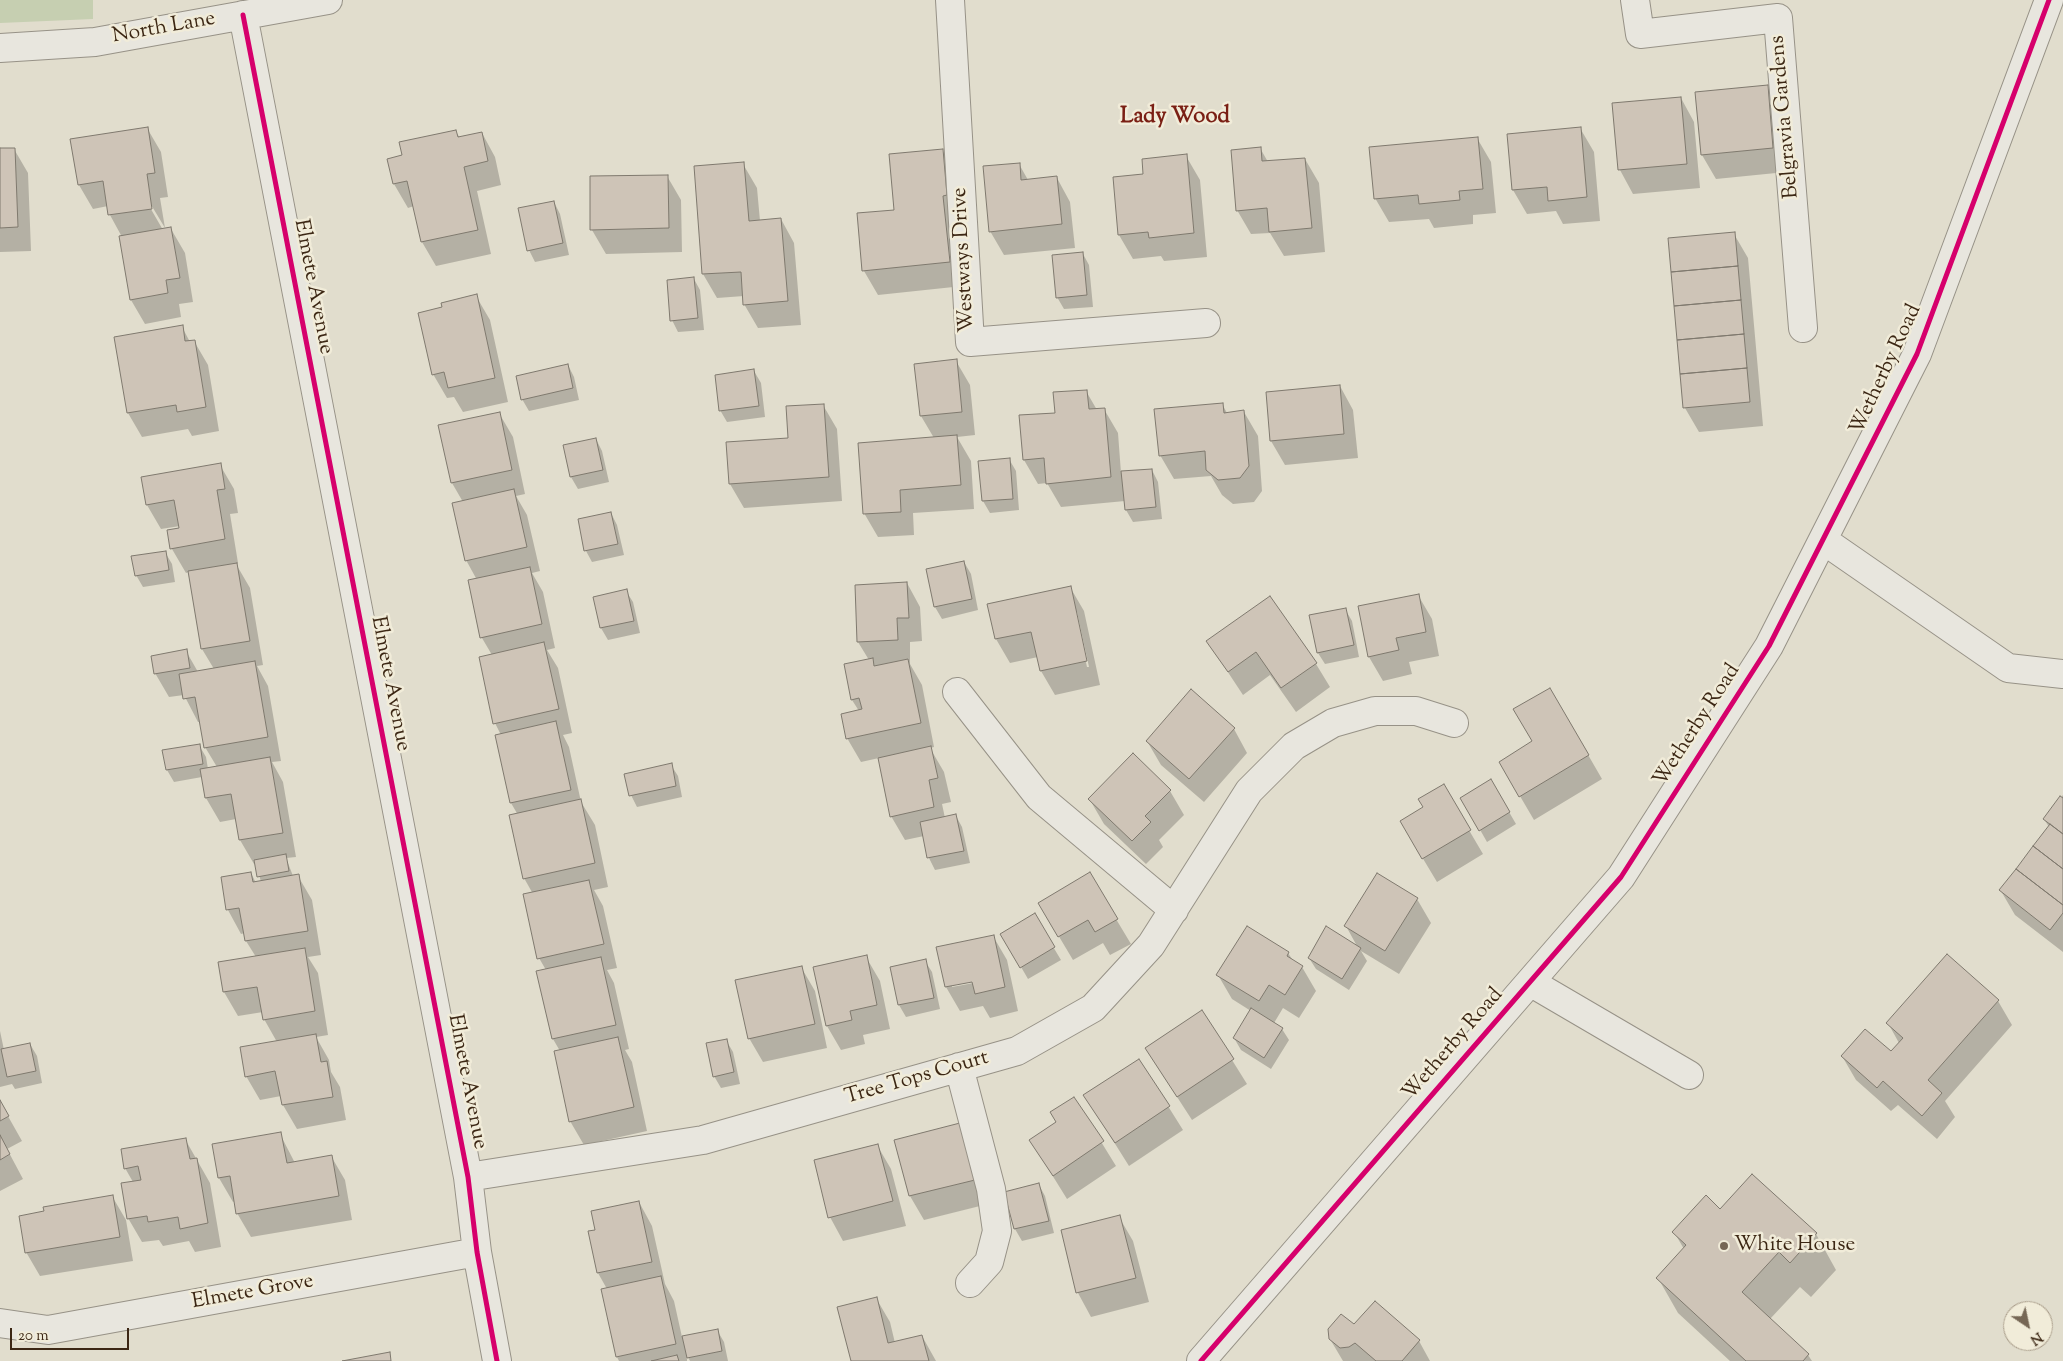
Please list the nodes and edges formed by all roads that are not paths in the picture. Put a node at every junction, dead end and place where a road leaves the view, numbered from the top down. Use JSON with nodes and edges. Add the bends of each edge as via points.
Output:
{"nodes":[{"id":1,"x":328,"y":0,"type":"edge"},
{"id":2,"x":950,"y":0,"type":"edge"},
{"id":3,"x":1635,"y":0,"type":"edge"},
{"id":4,"x":2049,"y":0,"type":"edge"},
{"id":5,"x":243,"y":15,"type":"junction"},
{"id":6,"x":0,"y":48,"type":"edge"},
{"id":7,"x":1206,"y":323,"type":"dead end"},
{"id":8,"x":1803,"y":328,"type":"dead end"},
{"id":9,"x":1823,"y":540,"type":"junction"},
{"id":10,"x":2063,"y":674,"type":"edge"},
{"id":11,"x":957,"y":692,"type":"dead end"},
{"id":12,"x":1454,"y":723,"type":"dead end"},
{"id":13,"x":1174,"y":910,"type":"junction"},
{"id":14,"x":1530,"y":982,"type":"junction"},
{"id":15,"x":959,"y":1067,"type":"junction"},
{"id":16,"x":1689,"y":1075,"type":"dead end"},
{"id":17,"x":468,"y":1177,"type":"junction"},
{"id":18,"x":477,"y":1252,"type":"junction"},
{"id":19,"x":970,"y":1283,"type":"dead end"},
{"id":20,"x":0,"y":1323,"type":"edge"},
{"id":21,"x":497,"y":1361,"type":"edge"},
{"id":22,"x":1201,"y":1361,"type":"edge"}],
"edges":[{"from":1,"to":5,"type":"street","name":"North Lane"},
{"from":2,"to":7,"type":"street","name":"Westways Drive","via":[[970,342]]},
{"from":3,"to":8,"type":"street","name":"Belgravia Gardens","via":[[1640,34],[1778,18]]},
{"from":4,"to":9,"type":"street","name":"Wetherby Road","via":[[1917,354]]},
{"from":5,"to":6,"type":"street","name":"North Lane","via":[[96,42]]},
{"from":5,"to":17,"type":"street","name":"Elmete Avenue"},
{"from":9,"to":10,"type":"street","via":[[2008,668]]},
{"from":9,"to":14,"type":"street","name":"Wetherby Road","via":[[1769,646],[1621,877]]},
{"from":11,"to":13,"type":"street","via":[[1039,796]]},
{"from":12,"to":13,"type":"street","name":"Tree Tops Court","via":[[1416,711],[1375,711],[1332,723],[1294,746],[1249,791]]},
{"from":13,"to":15,"type":"street","name":"Tree Tops Court","via":[[1151,945],[1093,1008],[1018,1051]]},
{"from":14,"to":16,"type":"street"},
{"from":14,"to":22,"type":"street","name":"Wetherby Road"},
{"from":15,"to":17,"type":"street","name":"Tree Tops Court","via":[[703,1140]]},
{"from":15,"to":19,"type":"street","via":[[991,1190],[998,1231],[989,1262]]},
{"from":17,"to":18,"type":"street","name":"Elmete Avenue"},
{"from":18,"to":20,"type":"street","name":"Elmete Grove","via":[[48,1330]]},
{"from":18,"to":21,"type":"street","name":"Elmete Avenue"}]}
